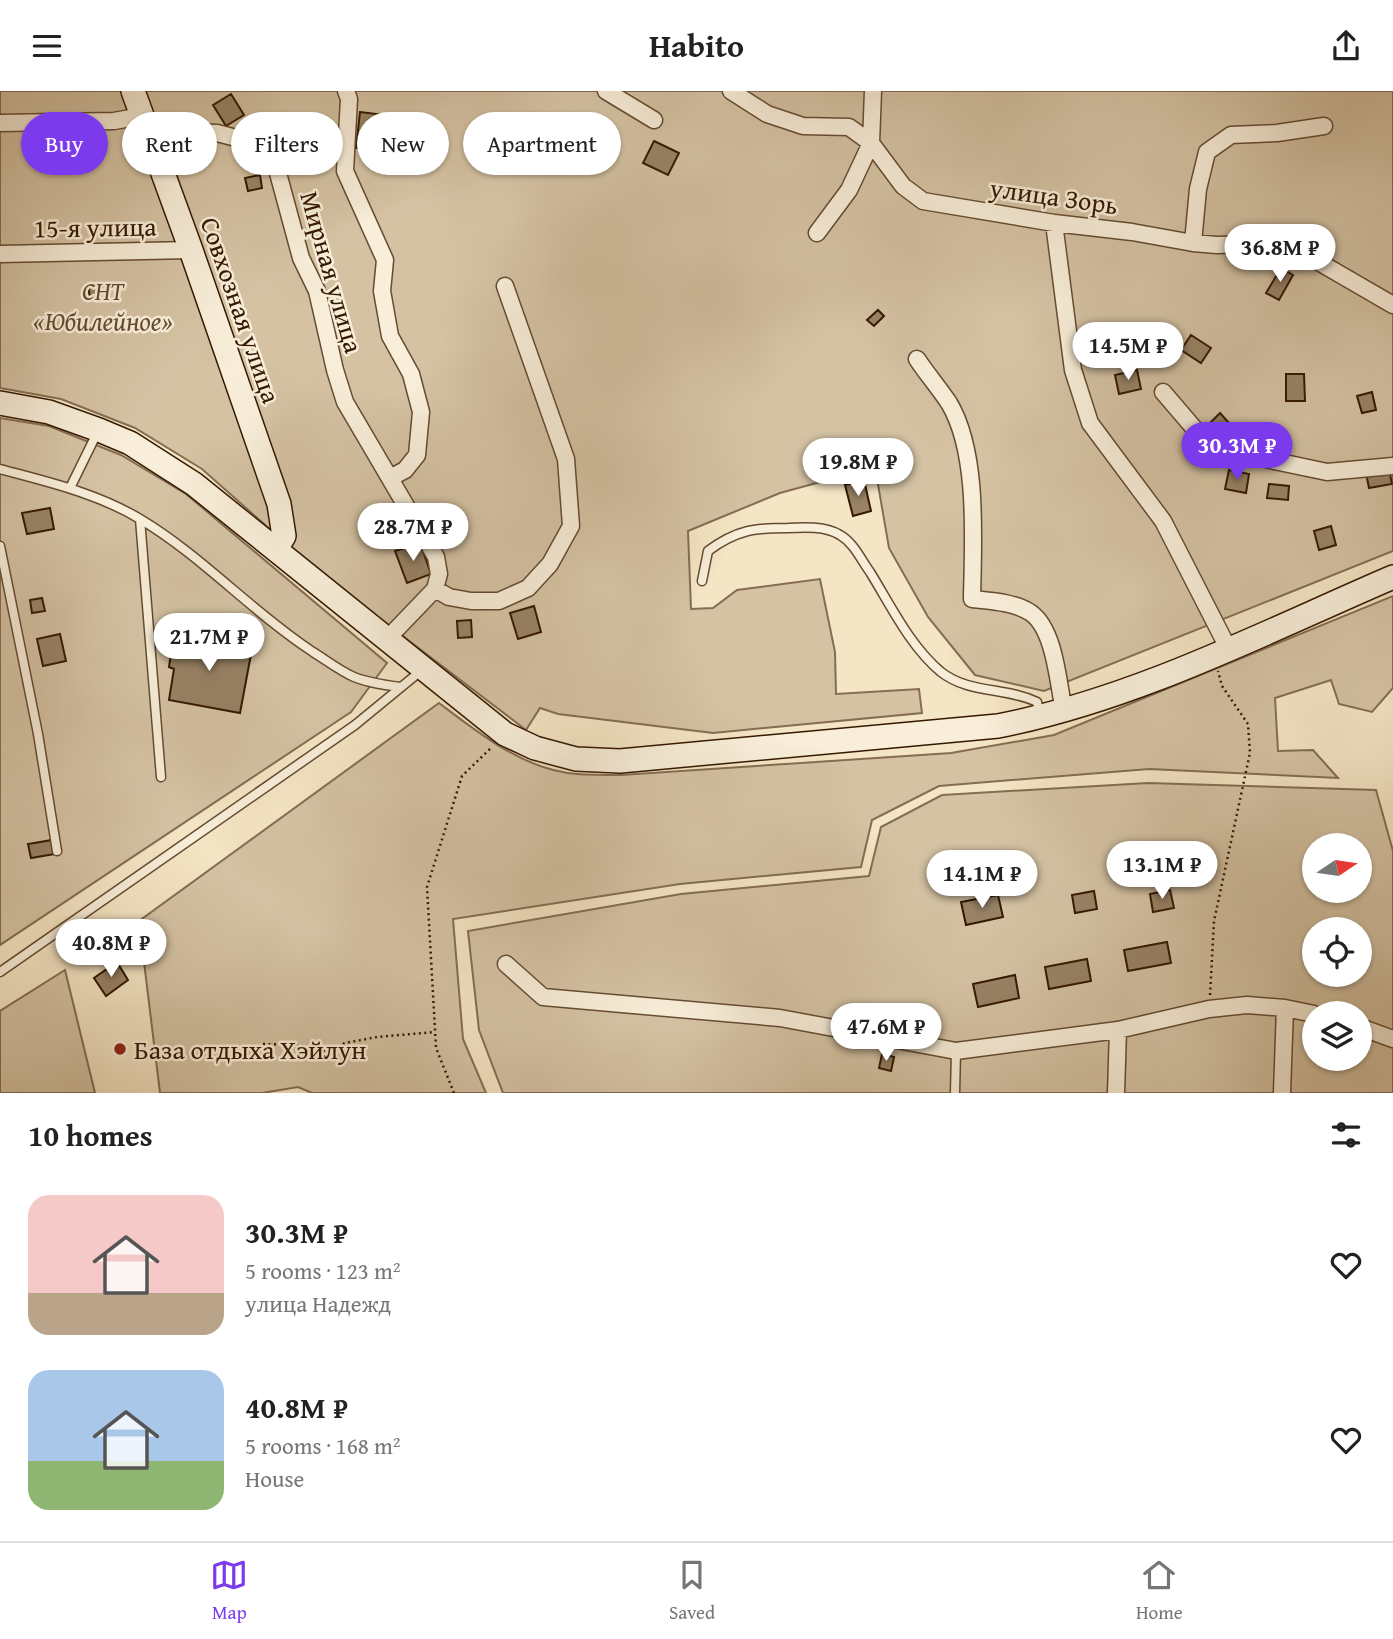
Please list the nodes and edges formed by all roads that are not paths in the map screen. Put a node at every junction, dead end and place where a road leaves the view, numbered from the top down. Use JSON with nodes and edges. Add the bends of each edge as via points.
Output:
{"nodes":[{"id":1,"x":133,"y":91,"type":"edge"},
{"id":2,"x":346,"y":91,"type":"edge"},
{"id":3,"x":606,"y":91,"type":"edge"},
{"id":4,"x":731,"y":91,"type":"edge"},
{"id":5,"x":873,"y":91,"type":"edge"},
{"id":6,"x":140,"y":112,"type":"edge"},
{"id":7,"x":654,"y":120,"type":"dead end"},
{"id":8,"x":0,"y":123,"type":"edge"},
{"id":9,"x":122,"y":123,"type":"edge"},
{"id":10,"x":1324,"y":126,"type":"dead end"},
{"id":11,"x":217,"y":133,"type":"edge"},
{"id":12,"x":871,"y":143,"type":"junction"},
{"id":13,"x":163,"y":175,"type":"edge"},
{"id":14,"x":1054,"y":223,"type":"junction"},
{"id":15,"x":817,"y":233,"type":"dead end"},
{"id":16,"x":1193,"y":243,"type":"junction"},
{"id":17,"x":191,"y":250,"type":"junction"},
{"id":18,"x":0,"y":254,"type":"edge"},
{"id":19,"x":505,"y":286,"type":"dead end"},
{"id":20,"x":1393,"y":305,"type":"edge"},
{"id":21,"x":917,"y":359,"type":"dead end"},
{"id":22,"x":1163,"y":392,"type":"dead end"},
{"id":23,"x":0,"y":403,"type":"edge"},
{"id":24,"x":99,"y":430,"type":"junction"},
{"id":25,"x":1393,"y":466,"type":"edge"},
{"id":26,"x":0,"y":469,"type":"edge"},
{"id":27,"x":390,"y":478,"type":"junction"},
{"id":28,"x":70,"y":488,"type":"junction"},
{"id":29,"x":140,"y":519,"type":"junction"},
{"id":30,"x":0,"y":546,"type":"edge"},
{"id":31,"x":276,"y":549,"type":"junction"},
{"id":32,"x":1393,"y":576,"type":"edge"},
{"id":33,"x":702,"y":581,"type":"dead end"},
{"id":34,"x":435,"y":589,"type":"junction"},
{"id":35,"x":388,"y":638,"type":"junction"},
{"id":36,"x":1221,"y":651,"type":"junction"},
{"id":37,"x":424,"y":668,"type":"junction"},
{"id":38,"x":401,"y":687,"type":"junction"},
{"id":39,"x":1052,"y":714,"type":"junction"},
{"id":40,"x":161,"y":777,"type":"dead end"},
{"id":41,"x":57,"y":851,"type":"dead end"},
{"id":42,"x":506,"y":964,"type":"dead end"},
{"id":43,"x":0,"y":972,"type":"edge"},
{"id":44,"x":1285,"y":1008,"type":"junction"},
{"id":45,"x":1302,"y":1012,"type":"edge"},
{"id":46,"x":1118,"y":1030,"type":"junction"},
{"id":47,"x":1372,"y":1031,"type":"edge"},
{"id":48,"x":1393,"y":1039,"type":"edge"},
{"id":49,"x":956,"y":1051,"type":"junction"},
{"id":50,"x":955,"y":1093,"type":"edge"},
{"id":51,"x":1116,"y":1093,"type":"edge"},
{"id":52,"x":1282,"y":1093,"type":"edge"}],
"edges":[{"from":1,"to":6,"type":"main road","name":"Совхозная улица"},
{"from":2,"to":27,"type":"street","via":[[345,171],[385,260],[382,291],[390,336],[411,374],[421,412],[417,455],[405,470]]},
{"from":3,"to":7,"type":"street"},
{"from":4,"to":12,"type":"street","name":"улица Зорь","via":[[767,114],[803,126],[849,127]]},
{"from":5,"to":12,"type":"street"},
{"from":8,"to":9,"type":"street"},
{"from":10,"to":16,"type":"street","via":[[1231,135],[1207,152]]},
{"from":11,"to":27,"type":"street","name":"Мирная улица","via":[[257,143],[268,149],[275,162],[301,258],[317,291],[345,402]]},
{"from":12,"to":14,"type":"street","name":"улица Зорь","via":[[903,186],[923,201]]},
{"from":12,"to":15,"type":"street","via":[[849,190]]},
{"from":13,"to":17,"type":"main road","name":"Совхозная улица"},
{"from":14,"to":16,"type":"street","name":"улица Зорь"},
{"from":14,"to":36,"type":"street","via":[[1073,370],[1090,423],[1163,521]]},
{"from":16,"to":20,"type":"street","name":"улица Зорь","via":[[1286,243]]},
{"from":17,"to":18,"type":"street","name":"15-я улица"},
{"from":17,"to":31,"type":"main road","name":"Совхозная улица","via":[[279,504],[284,536]]},
{"from":19,"to":34,"type":"street","via":[[566,459],[571,526],[550,564],[528,588],[509,597],[471,601]]},
{"from":21,"to":39,"type":"street","via":[[950,404],[966,444],[974,526],[972,599],[1009,604],[1030,612],[1042,625],[1051,645]]},
{"from":22,"to":25,"type":"street","via":[[1199,434],[1219,449],[1327,472]]},
{"from":23,"to":24,"type":"main road","via":[[49,412]]},
{"from":24,"to":28,"type":"lane"},
{"from":24,"to":31,"type":"main road","via":[[130,443],[194,484]]},
{"from":26,"to":28,"type":"lane"},
{"from":27,"to":34,"type":"street","via":[[436,557],[439,575]]},
{"from":28,"to":29,"type":"lane"},
{"from":29,"to":38,"type":"lane","via":[[328,662],[352,676]]},
{"from":29,"to":40,"type":"lane"},
{"from":30,"to":41,"type":"lane"},
{"from":31,"to":35,"type":"main road"},
{"from":32,"to":36,"type":"main road"},
{"from":33,"to":39,"type":"lane","via":[[708,551],[728,536],[762,528],[814,527],[839,534],[854,548],[917,648],[942,672],[964,685],[1021,694]]},
{"from":34,"to":35,"type":"street"},
{"from":35,"to":37,"type":"main road"},
{"from":36,"to":39,"type":"main road","via":[[1114,695]]},
{"from":37,"to":38,"type":"lane"},
{"from":37,"to":39,"type":"main road","via":[[505,734],[576,759],[621,761],[999,726]]},
{"from":38,"to":43,"type":"lane","via":[[355,725]]},
{"from":42,"to":49,"type":"street","via":[[543,997],[780,1018]]},
{"from":44,"to":45,"type":"street"},
{"from":44,"to":46,"type":"street","via":[[1209,1009]]},
{"from":44,"to":52,"type":"street"},
{"from":46,"to":49,"type":"street"},
{"from":46,"to":51,"type":"street"},
{"from":47,"to":48,"type":"street"},
{"from":49,"to":50,"type":"lane"}]}
